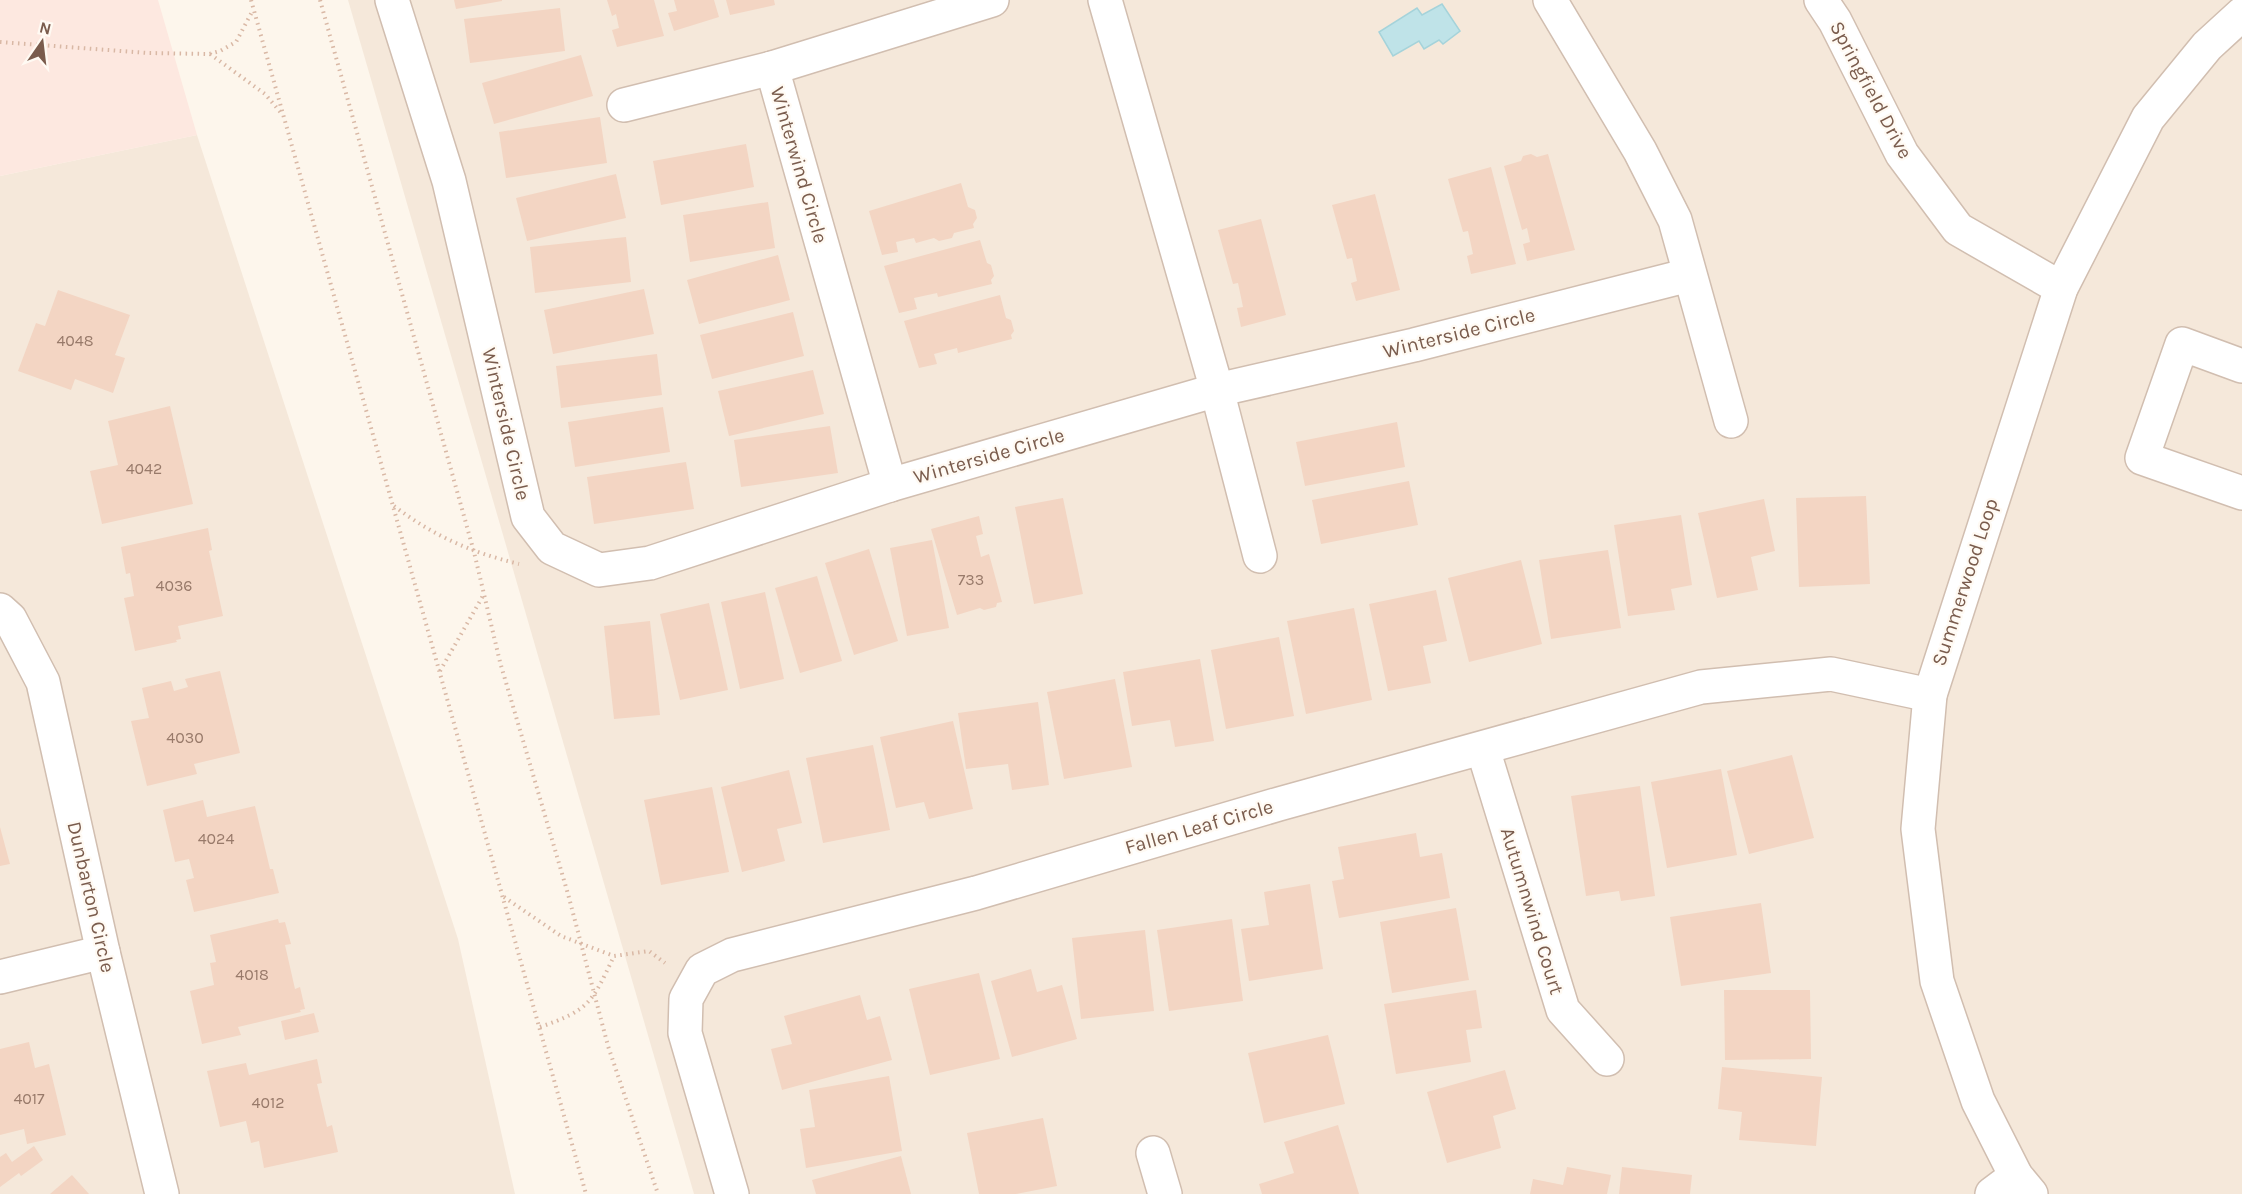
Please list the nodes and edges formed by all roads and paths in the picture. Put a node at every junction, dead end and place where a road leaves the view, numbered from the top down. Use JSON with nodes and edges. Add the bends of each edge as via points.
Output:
{"nodes":[{"id":1,"x":251,"y":0,"type":"edge"},
{"id":2,"x":320,"y":0,"type":"edge"},
{"id":3,"x":392,"y":0,"type":"edge"},
{"id":4,"x":992,"y":0,"type":"edge"},
{"id":5,"x":1105,"y":0,"type":"edge"},
{"id":6,"x":1550,"y":0,"type":"edge"},
{"id":7,"x":1821,"y":0,"type":"edge"},
{"id":8,"x":253,"y":9,"type":"junction"},
{"id":9,"x":2242,"y":14,"type":"edge"},
{"id":10,"x":0,"y":42,"type":"edge"},
{"id":11,"x":209,"y":54,"type":"junction"},
{"id":12,"x":772,"y":68,"type":"junction"},
{"id":13,"x":624,"y":105,"type":"dead end"},
{"id":14,"x":284,"y":117,"type":"junction"},
{"id":15,"x":1689,"y":275,"type":"junction"},
{"id":16,"x":2061,"y":288,"type":"junction"},
{"id":17,"x":2242,"y":366,"type":"edge"},
{"id":18,"x":1217,"y":390,"type":"junction"},
{"id":19,"x":1731,"y":421,"type":"dead end"},
{"id":20,"x":890,"y":485,"type":"junction"},
{"id":21,"x":2242,"y":493,"type":"edge"},
{"id":22,"x":393,"y":506,"type":"junction"},
{"id":23,"x":474,"y":552,"type":"junction"},
{"id":24,"x":1260,"y":556,"type":"dead end"},
{"id":25,"x":525,"y":565,"type":"dead end"},
{"id":26,"x":484,"y":594,"type":"junction"},
{"id":27,"x":0,"y":610,"type":"edge"},
{"id":28,"x":440,"y":672,"type":"junction"},
{"id":29,"x":1930,"y":695,"type":"junction"},
{"id":30,"x":1482,"y":749,"type":"junction"},
{"id":31,"x":503,"y":896,"type":"junction"},
{"id":32,"x":581,"y":944,"type":"junction"},
{"id":33,"x":103,"y":952,"type":"junction"},
{"id":34,"x":614,"y":956,"type":"junction"},
{"id":35,"x":0,"y":977,"type":"edge"},
{"id":36,"x":695,"y":983,"type":"junction"},
{"id":37,"x":595,"y":996,"type":"junction"},
{"id":38,"x":540,"y":1027,"type":"junction"},
{"id":39,"x":1607,"y":1059,"type":"dead end"},
{"id":40,"x":1153,"y":1153,"type":"dead end"},
{"id":41,"x":2013,"y":1188,"type":"edge"},
{"id":42,"x":162,"y":1194,"type":"edge"},
{"id":43,"x":586,"y":1194,"type":"edge"},
{"id":44,"x":658,"y":1194,"type":"edge"},
{"id":45,"x":732,"y":1194,"type":"edge"},
{"id":46,"x":1165,"y":1194,"type":"edge"}],
"edges":[{"from":1,"to":8,"type":"path"},
{"from":2,"to":23,"type":"path"},
{"from":3,"to":20,"type":"street","name":"Winterside Circle","via":[[449,181],[528,517],[552,548],[599,570],[650,563]]},
{"from":4,"to":12,"type":"street","name":"Winterwind Circle"},
{"from":5,"to":18,"type":"street"},
{"from":6,"to":15,"type":"street","via":[[1640,151],[1675,220]]},
{"from":7,"to":16,"type":"street","name":"Springfield Drive","via":[[1902,154],[1958,229]]},
{"from":8,"to":11,"type":"path","via":[[236,42]]},
{"from":8,"to":14,"type":"path"},
{"from":9,"to":16,"type":"street","name":"Summerwood Loop","via":[[2207,46],[2148,118]]},
{"from":10,"to":11,"type":"path"},
{"from":11,"to":14,"type":"path","via":[[264,94]]},
{"from":12,"to":13,"type":"street"},
{"from":12,"to":20,"type":"street","name":"Winterwind Circle"},
{"from":14,"to":22,"type":"path"},
{"from":15,"to":18,"type":"street","name":"Winterside Circle"},
{"from":15,"to":19,"type":"street"},
{"from":16,"to":29,"type":"street","name":"Summerwood Loop"},
{"from":17,"to":21,"type":"street","via":[[2182,344],[2142,458]]},
{"from":18,"to":20,"type":"street","name":"Winterside Circle"},
{"from":18,"to":24,"type":"street"},
{"from":22,"to":23,"type":"path","via":[[434,534]]},
{"from":22,"to":28,"type":"path"},
{"from":23,"to":25,"type":"path"},
{"from":23,"to":26,"type":"path"},
{"from":26,"to":28,"type":"path"},
{"from":26,"to":32,"type":"path"},
{"from":27,"to":33,"type":"street","name":"Dunbarton Circle","via":[[10,619],[43,682]]},
{"from":28,"to":31,"type":"path"},
{"from":29,"to":30,"type":"street","name":"Fallen Leaf Circle","via":[[1831,674],[1701,687]]},
{"from":29,"to":41,"type":"street","name":"Summerwood Loop","via":[[1918,829],[1936,981]]},
{"from":30,"to":36,"type":"street","name":"Fallen Leaf Circle","via":[[976,893],[732,955],[702,970]]},
{"from":30,"to":39,"type":"street","name":"Autumnwind Court","via":[[1563,1010]]},
{"from":31,"to":32,"type":"path","via":[[561,936]]},
{"from":31,"to":38,"type":"path"},
{"from":32,"to":34,"type":"path"},
{"from":32,"to":37,"type":"path"},
{"from":33,"to":35,"type":"street"},
{"from":33,"to":42,"type":"street","name":"Dunbarton Circle"},
{"from":34,"to":36,"type":"path","via":[[649,951]]},
{"from":34,"to":37,"type":"path"},
{"from":36,"to":45,"type":"street","name":"Fallen Leaf Circle","via":[[686,999],[685,1033]]},
{"from":37,"to":38,"type":"path","via":[[579,1011]]},
{"from":37,"to":44,"type":"path"},
{"from":38,"to":43,"type":"path"},
{"from":40,"to":46,"type":"street"}]}
